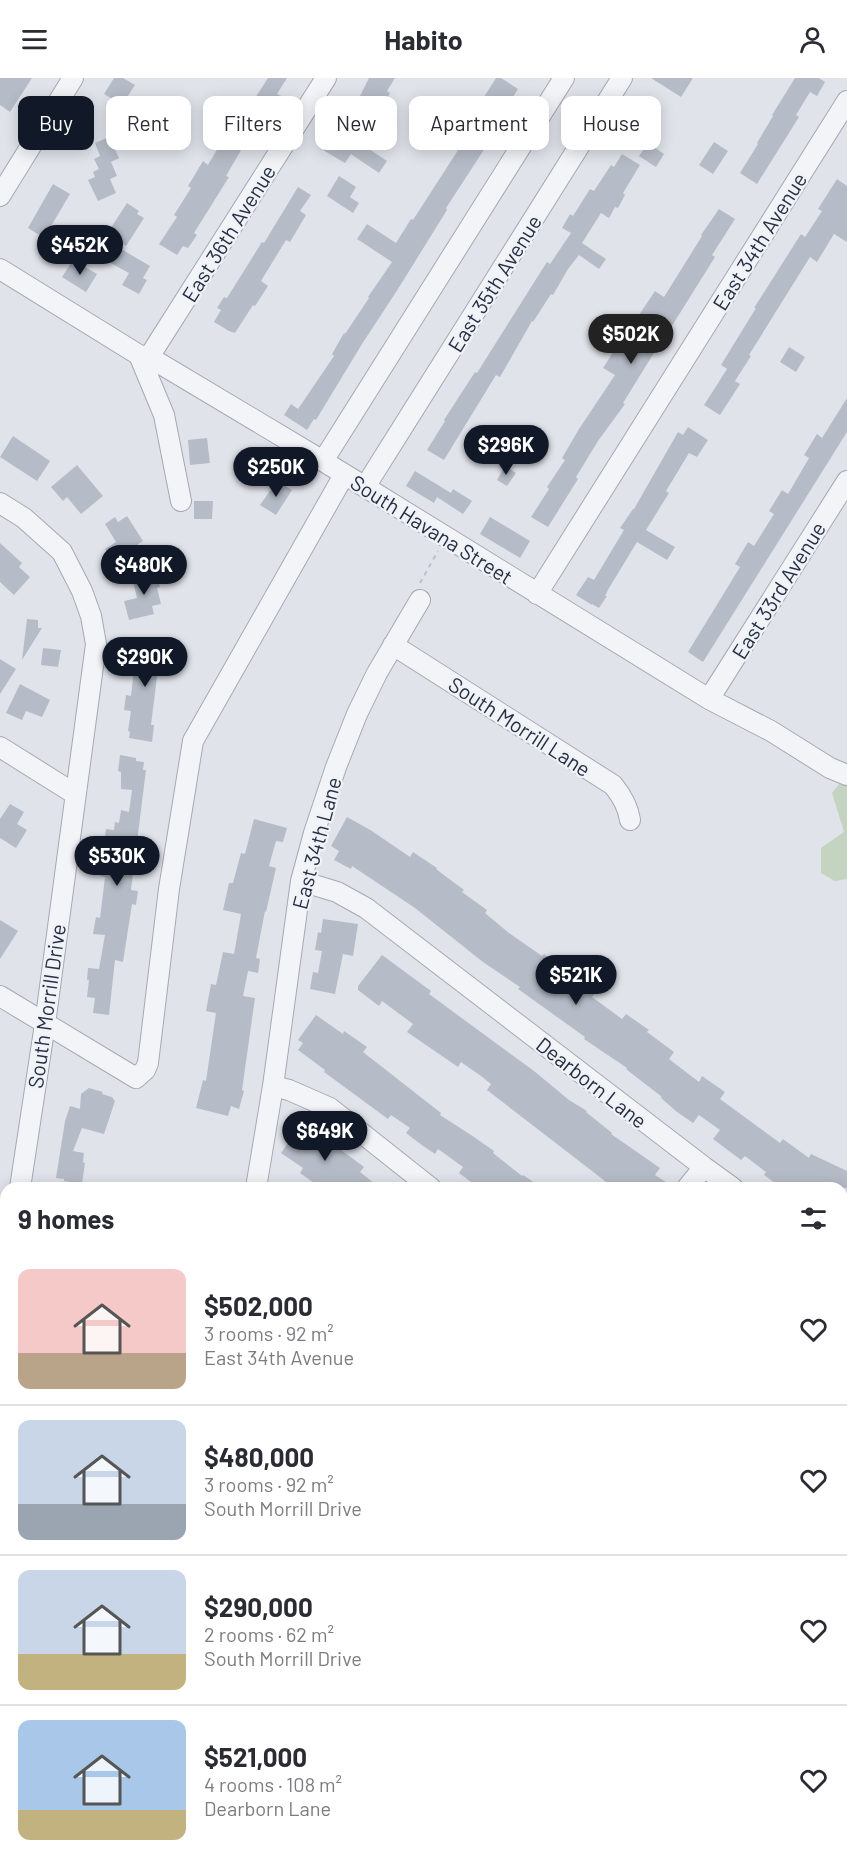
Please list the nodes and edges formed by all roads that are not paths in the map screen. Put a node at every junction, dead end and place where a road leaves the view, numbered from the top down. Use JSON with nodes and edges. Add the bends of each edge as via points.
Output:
{"nodes":[{"id":1,"x":73,"y":78,"type":"edge"},
{"id":2,"x":326,"y":78,"type":"edge"},
{"id":3,"x":564,"y":78,"type":"edge"},
{"id":4,"x":622,"y":78,"type":"edge"},
{"id":5,"x":847,"y":101,"type":"edge"},
{"id":6,"x":0,"y":195,"type":"edge"},
{"id":7,"x":0,"y":269,"type":"edge"},
{"id":8,"x":144,"y":356,"type":"junction"},
{"id":9,"x":323,"y":461,"type":"junction"},
{"id":10,"x":344,"y":475,"type":"junction"},
{"id":11,"x":847,"y":481,"type":"edge"},
{"id":12,"x":366,"y":487,"type":"junction"},
{"id":13,"x":181,"y":501,"type":"dead end"},
{"id":14,"x":0,"y":503,"type":"edge"},
{"id":15,"x":537,"y":594,"type":"junction"},
{"id":16,"x":420,"y":600,"type":"road end"},
{"id":17,"x":393,"y":645,"type":"junction"},
{"id":18,"x":709,"y":699,"type":"junction"},
{"id":19,"x":0,"y":747,"type":"edge"},
{"id":20,"x":847,"y":776,"type":"edge"},
{"id":21,"x":75,"y":794,"type":"junction"},
{"id":22,"x":630,"y":820,"type":"dead end"},
{"id":23,"x":301,"y":881,"type":"junction"},
{"id":24,"x":0,"y":996,"type":"edge"},
{"id":25,"x":45,"y":1024,"type":"junction"},
{"id":26,"x":273,"y":1086,"type":"junction"},
{"id":27,"x":704,"y":1167,"type":"junction"},
{"id":28,"x":21,"y":1182,"type":"edge"},
{"id":29,"x":257,"y":1182,"type":"edge"},
{"id":30,"x":423,"y":1182,"type":"edge"},
{"id":31,"x":692,"y":1182,"type":"edge"},
{"id":32,"x":725,"y":1182,"type":"edge"}],
"edges":[{"from":1,"to":6,"type":"street"},
{"from":2,"to":8,"type":"street","name":"East 36th Avenue"},
{"from":3,"to":9,"type":"street"},
{"from":4,"to":12,"type":"street","name":"East 35th Avenue"},
{"from":5,"to":15,"type":"street","name":"East 34th Avenue"},
{"from":7,"to":8,"type":"street","name":"South Havana Street"},
{"from":8,"to":9,"type":"street","name":"South Havana Street"},
{"from":8,"to":13,"type":"street","via":[[164,416]]},
{"from":9,"to":10,"type":"street","name":"South Havana Street"},
{"from":10,"to":12,"type":"street","name":"South Havana Street"},
{"from":10,"to":25,"type":"street","via":[[193,741],[145,1070],[136,1077]]},
{"from":11,"to":18,"type":"street","name":"East 33rd Avenue"},
{"from":12,"to":15,"type":"street","name":"South Havana Street"},
{"from":14,"to":21,"type":"street","name":"South Morrill Drive","via":[[24,518],[62,552],[91,616],[96,644]]},
{"from":15,"to":18,"type":"street","name":"South Havana Street"},
{"from":16,"to":17,"type":"street","name":"East 34th Lane"},
{"from":17,"to":22,"type":"street","name":"South Morrill Lane","via":[[612,785],[629,809]]},
{"from":17,"to":23,"type":"street","name":"East 34th Lane","via":[[357,714],[321,811]]},
{"from":18,"to":20,"type":"street","name":"South Havana Street"},
{"from":19,"to":21,"type":"street"},
{"from":21,"to":25,"type":"street","name":"South Morrill Drive"},
{"from":23,"to":26,"type":"street","name":"East 34th Lane"},
{"from":23,"to":27,"type":"street","name":"Dearborn Lane","via":[[337,892],[366,908]]},
{"from":24,"to":25,"type":"street"},
{"from":25,"to":28,"type":"street","name":"South Morrill Drive"},
{"from":26,"to":29,"type":"street","name":"East 34th Lane"},
{"from":26,"to":30,"type":"street","via":[[330,1108]]},
{"from":27,"to":31,"type":"street"},
{"from":27,"to":32,"type":"street","name":"Dearborn Lane"}]}
